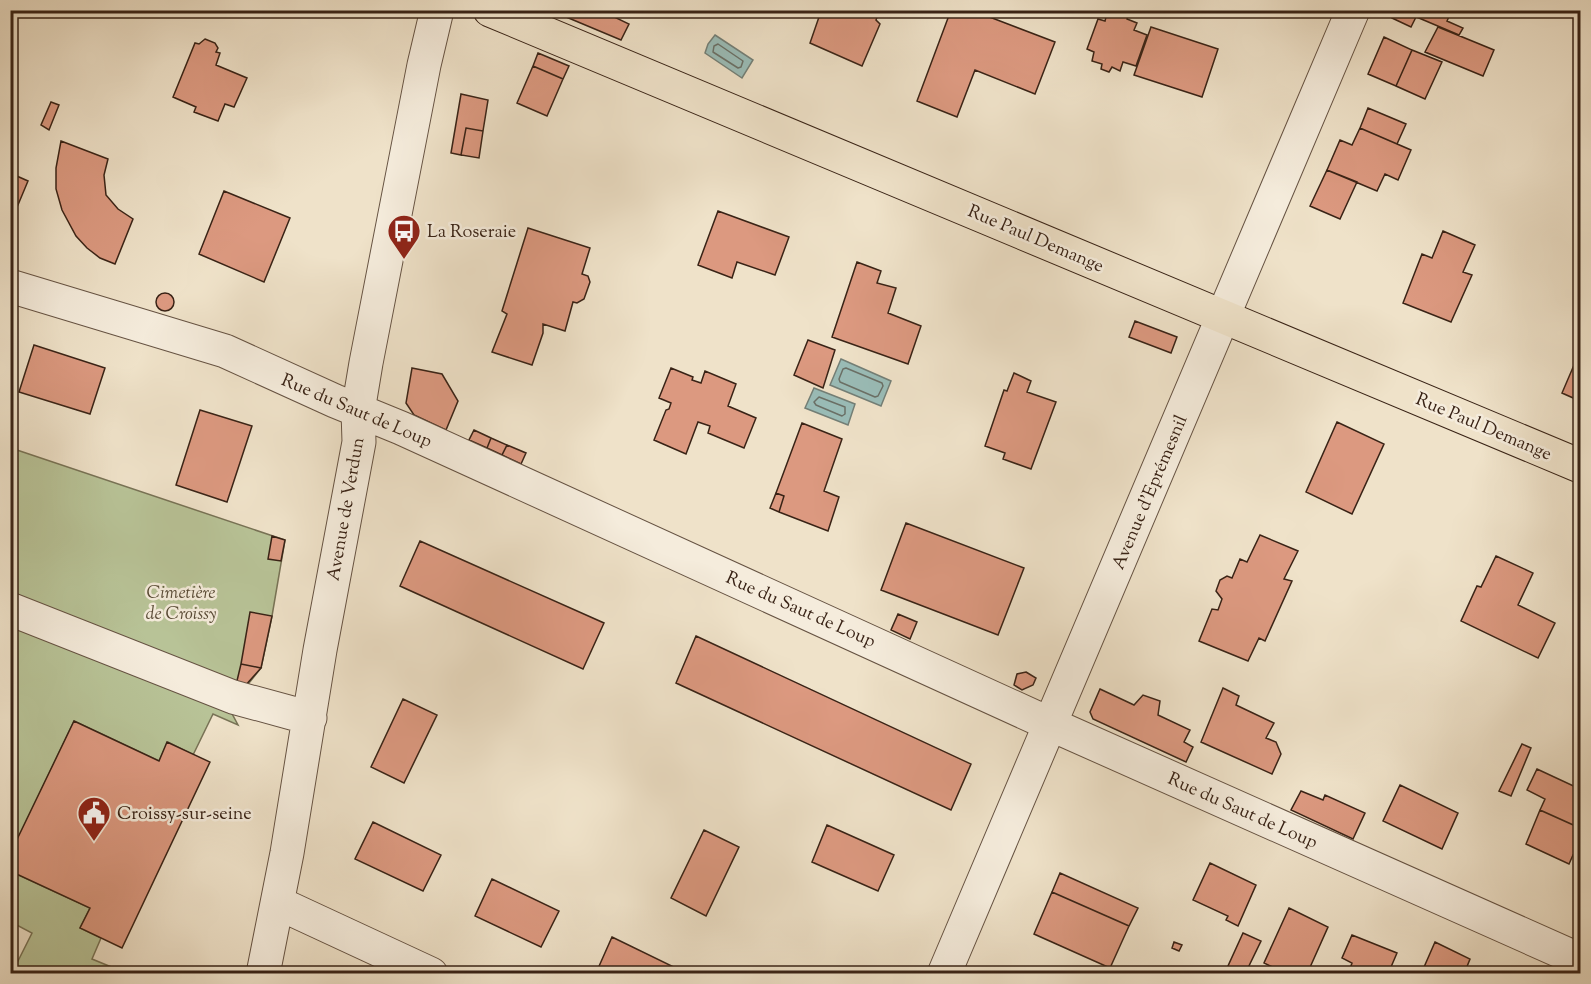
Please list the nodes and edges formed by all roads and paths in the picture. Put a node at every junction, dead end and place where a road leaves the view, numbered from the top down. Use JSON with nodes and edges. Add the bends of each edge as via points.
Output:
{"nodes":[{"id":1,"x":437,"y":10,"type":"edge"},
{"id":2,"x":490,"y":10,"type":"edge"},
{"id":3,"x":1353,"y":10,"type":"edge"},
{"id":4,"x":10,"y":286,"type":"edge"},
{"id":5,"x":1223,"y":316,"type":"junction"},
{"id":6,"x":358,"y":411,"type":"junction"},
{"id":7,"x":1581,"y":466,"type":"edge"},
{"id":8,"x":10,"y":609,"type":"edge"},
{"id":9,"x":310,"y":718,"type":"junction"},
{"id":10,"x":1050,"y":724,"type":"junction"},
{"id":11,"x":278,"y":903,"type":"junction"},
{"id":12,"x":1564,"y":962,"type":"edge"},
{"id":13,"x":263,"y":974,"type":"edge"},
{"id":14,"x":431,"y":974,"type":"edge"},
{"id":15,"x":944,"y":974,"type":"edge"}],
"edges":[{"from":1,"to":6,"type":"street","name":"Avenue de Verdun"},
{"from":2,"to":5,"type":"main road","name":"Rue Paul Demange"},
{"from":3,"to":5,"type":"street","name":"Avenue d'Eprémesnil"},
{"from":4,"to":6,"type":"street","name":"Rue du Saut de Loup","via":[[225,351]]},
{"from":5,"to":7,"type":"main road","name":"Rue Paul Demange"},
{"from":5,"to":10,"type":"street","name":"Avenue d'Eprémesnil"},
{"from":6,"to":9,"type":"street","name":"Avenue de Verdun","via":[[359,442]]},
{"from":6,"to":10,"type":"street","name":"Rue du Saut de Loup"},
{"from":8,"to":9,"type":"street","via":[[232,697]]},
{"from":9,"to":11,"type":"street","name":"Avenue de Verdun"},
{"from":10,"to":12,"type":"street","name":"Rue du Saut de Loup"},
{"from":10,"to":15,"type":"street","name":"Avenue d'Eprémesnil"},
{"from":11,"to":13,"type":"street","name":"Avenue de Verdun"},
{"from":11,"to":14,"type":"street"}]}
